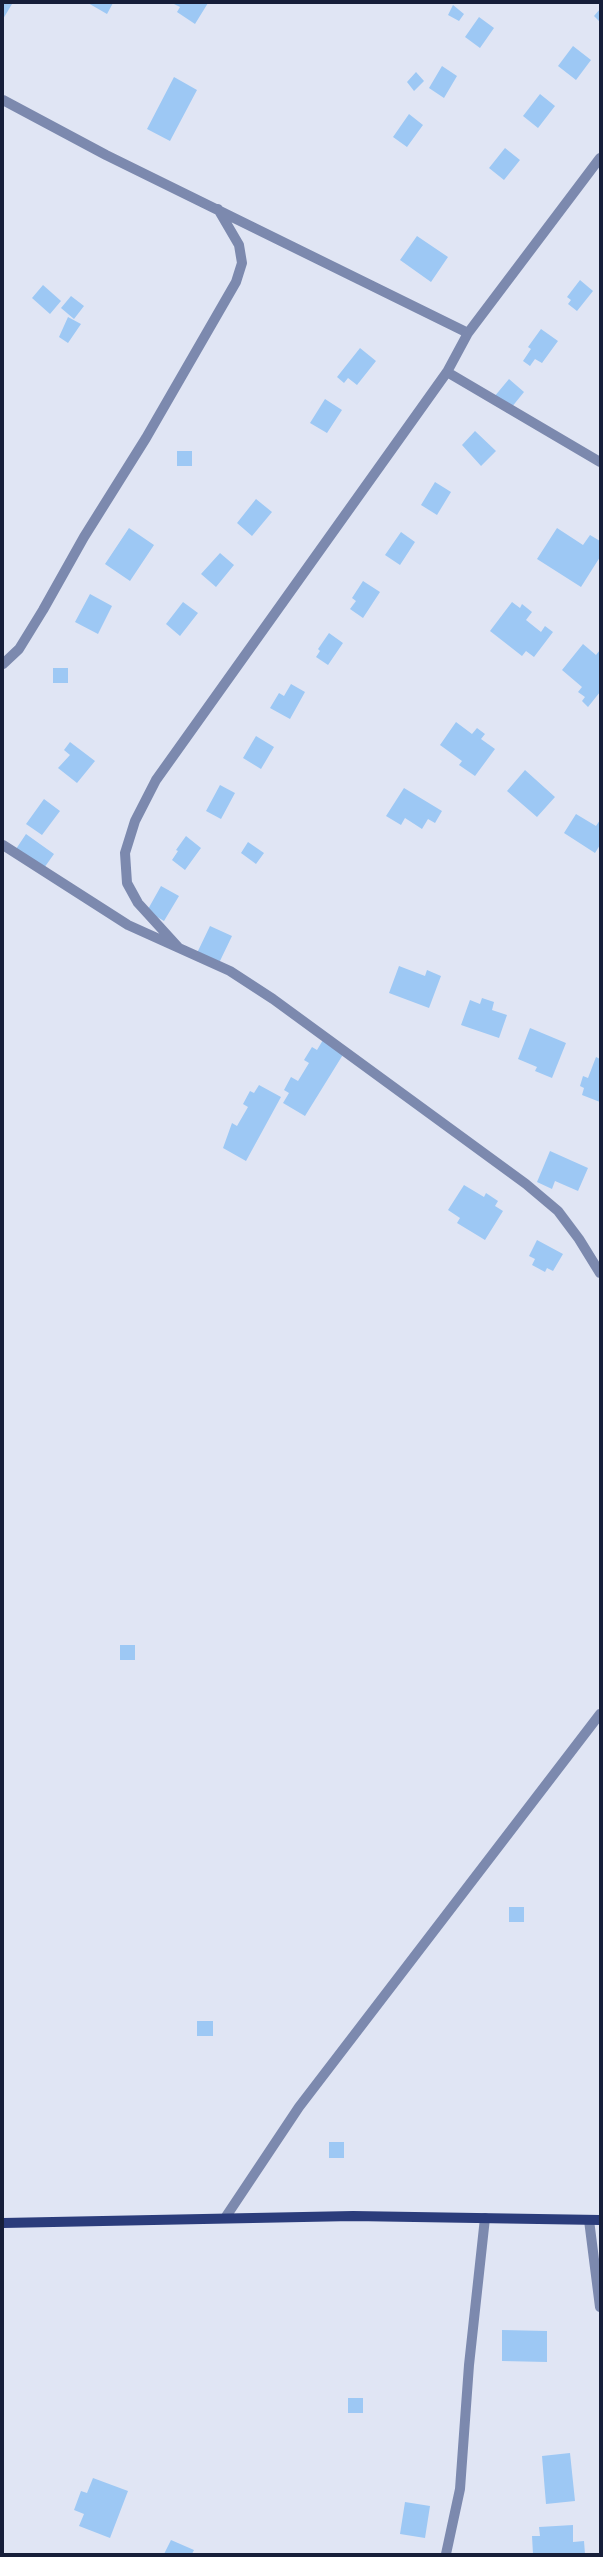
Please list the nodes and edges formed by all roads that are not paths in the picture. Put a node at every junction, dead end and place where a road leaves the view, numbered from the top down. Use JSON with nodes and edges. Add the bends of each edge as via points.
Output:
{"nodes":[{"id":1,"x":3,"y":100,"type":"edge"},
{"id":2,"x":600,"y":158,"type":"edge"},
{"id":3,"x":218,"y":208,"type":"junction"},
{"id":4,"x":468,"y":333,"type":"junction"},
{"id":5,"x":447,"y":372,"type":"junction"},
{"id":6,"x":600,"y":462,"type":"edge"},
{"id":7,"x":3,"y":664,"type":"edge"},
{"id":8,"x":3,"y":845,"type":"edge"},
{"id":9,"x":179,"y":948,"type":"junction"},
{"id":10,"x":600,"y":1273,"type":"edge"},
{"id":11,"x":600,"y":1714,"type":"edge"},
{"id":12,"x":225,"y":2218,"type":"junction"},
{"id":13,"x":485,"y":2218,"type":"junction"},
{"id":14,"x":589,"y":2220,"type":"junction"},
{"id":15,"x":600,"y":2220,"type":"edge"},
{"id":16,"x":3,"y":2223,"type":"edge"},
{"id":17,"x":600,"y":2307,"type":"edge"},
{"id":18,"x":446,"y":2554,"type":"edge"}],
"edges":[{"from":1,"to":3,"type":"street","via":[[106,155]]},
{"from":2,"to":4,"type":"street"},
{"from":3,"to":4,"type":"street"},
{"from":3,"to":7,"type":"street","via":[[239,245],[242,263],[236,282],[19,649]]},
{"from":4,"to":5,"type":"street"},
{"from":5,"to":6,"type":"street"},
{"from":5,"to":9,"type":"street","via":[[156,780],[135,820],[125,853],[127,883],[138,903]]},
{"from":8,"to":9,"type":"street","via":[[128,925]]},
{"from":9,"to":10,"type":"street","via":[[230,971],[272,999],[526,1184],[558,1211]]},
{"from":11,"to":12,"type":"street","via":[[299,2107]]},
{"from":12,"to":13,"type":"main road"},
{"from":12,"to":16,"type":"main road"},
{"from":13,"to":14,"type":"main road"},
{"from":13,"to":18,"type":"street","via":[[460,2489]]},
{"from":14,"to":15,"type":"main road"},
{"from":14,"to":17,"type":"street"}]}
